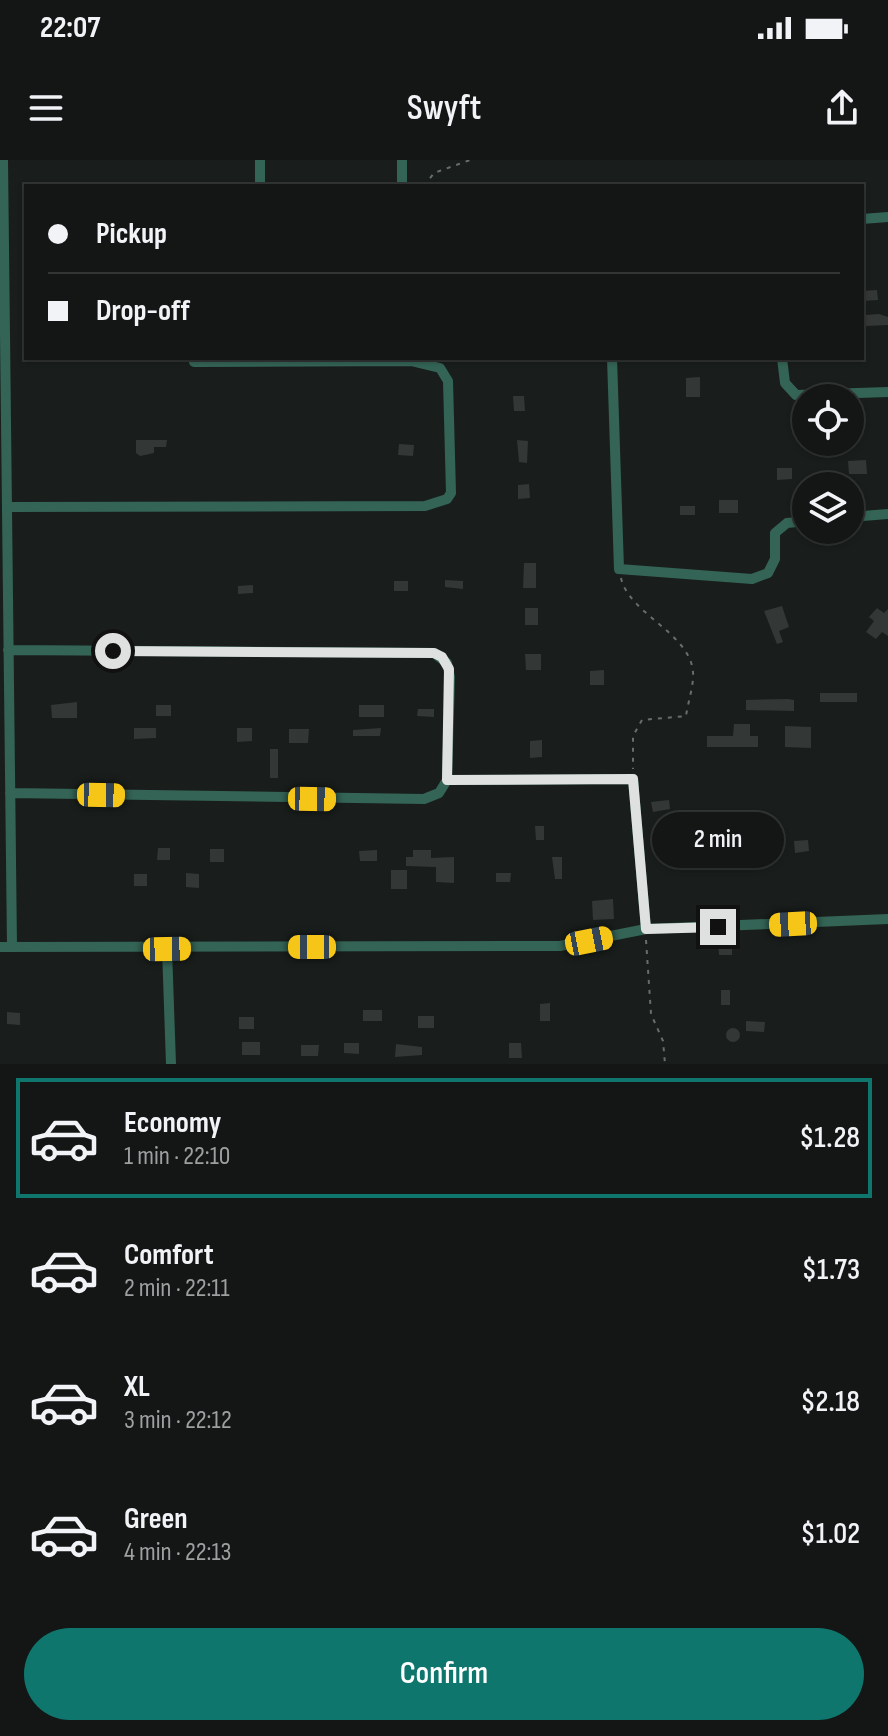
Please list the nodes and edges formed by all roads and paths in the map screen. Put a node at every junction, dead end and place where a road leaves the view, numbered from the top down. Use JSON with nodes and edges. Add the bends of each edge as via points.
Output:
{"nodes":[{"id":1,"x":3,"y":160,"type":"edge"},
{"id":2,"x":260,"y":160,"type":"edge"},
{"id":3,"x":402,"y":160,"type":"edge"},
{"id":4,"x":470,"y":160,"type":"edge"},
{"id":5,"x":1,"y":173,"type":"edge"},
{"id":6,"x":260,"y":184,"type":"edge"},
{"id":7,"x":402,"y":184,"type":"edge"},
{"id":8,"x":426,"y":184,"type":"edge"},
{"id":9,"x":888,"y":217,"type":"edge"},
{"id":10,"x":864,"y":219,"type":"edge"},
{"id":11,"x":411,"y":360,"type":"edge"},
{"id":12,"x":612,"y":360,"type":"edge"},
{"id":13,"x":782,"y":360,"type":"edge"},
{"id":14,"x":194,"y":362,"type":"dead end"},
{"id":15,"x":888,"y":392,"type":"edge"},
{"id":16,"x":7,"y":507,"type":"junction"},
{"id":17,"x":888,"y":514,"type":"edge"},
{"id":18,"x":864,"y":516,"type":"edge"},
{"id":19,"x":792,"y":522,"type":"edge"},
{"id":20,"x":619,"y":569,"type":"junction"},
{"id":21,"x":8,"y":650,"type":"junction"},
{"id":22,"x":633,"y":779,"type":"junction"},
{"id":23,"x":447,"y":780,"type":"junction"},
{"id":24,"x":10,"y":793,"type":"junction"},
{"id":25,"x":888,"y":919,"type":"edge"},
{"id":26,"x":646,"y":929,"type":"junction"},
{"id":27,"x":6,"y":947,"type":"edge"},
{"id":28,"x":167,"y":949,"type":"junction"},
{"id":29,"x":171,"y":1064,"type":"edge"},
{"id":30,"x":665,"y":1064,"type":"edge"}],
"edges":[{"from":1,"to":5,"type":"street"},
{"from":2,"to":6,"type":"street"},
{"from":3,"to":7,"type":"street"},
{"from":4,"to":8,"type":"path","via":[[434,173]]},
{"from":5,"to":16,"type":"street"},
{"from":9,"to":10,"type":"street"},
{"from":11,"to":14,"type":"street"},
{"from":11,"to":16,"type":"street","via":[[440,368],[448,381],[452,485],[447,499],[437,503]]},
{"from":12,"to":20,"type":"street"},
{"from":13,"to":15,"type":"street","via":[[785,383],[796,395]]},
{"from":16,"to":21,"type":"street"},
{"from":17,"to":18,"type":"street"},
{"from":19,"to":20,"type":"street","via":[[775,533],[775,559],[768,573],[752,579]]},
{"from":20,"to":22,"type":"path","via":[[624,591],[678,641],[693,670],[686,716],[642,720],[633,736]]},
{"from":21,"to":23,"type":"street","via":[[434,653],[449,669]]},
{"from":21,"to":24,"type":"street"},
{"from":22,"to":23,"type":"street"},
{"from":22,"to":26,"type":"street"},
{"from":23,"to":24,"type":"street","via":[[439,793],[408,801]]},
{"from":24,"to":27,"type":"street"},
{"from":25,"to":26,"type":"street"},
{"from":26,"to":28,"type":"street","via":[[560,946]]},
{"from":26,"to":30,"type":"path","via":[[651,1014],[663,1041]]},
{"from":27,"to":28,"type":"street"},
{"from":28,"to":29,"type":"street"}]}
